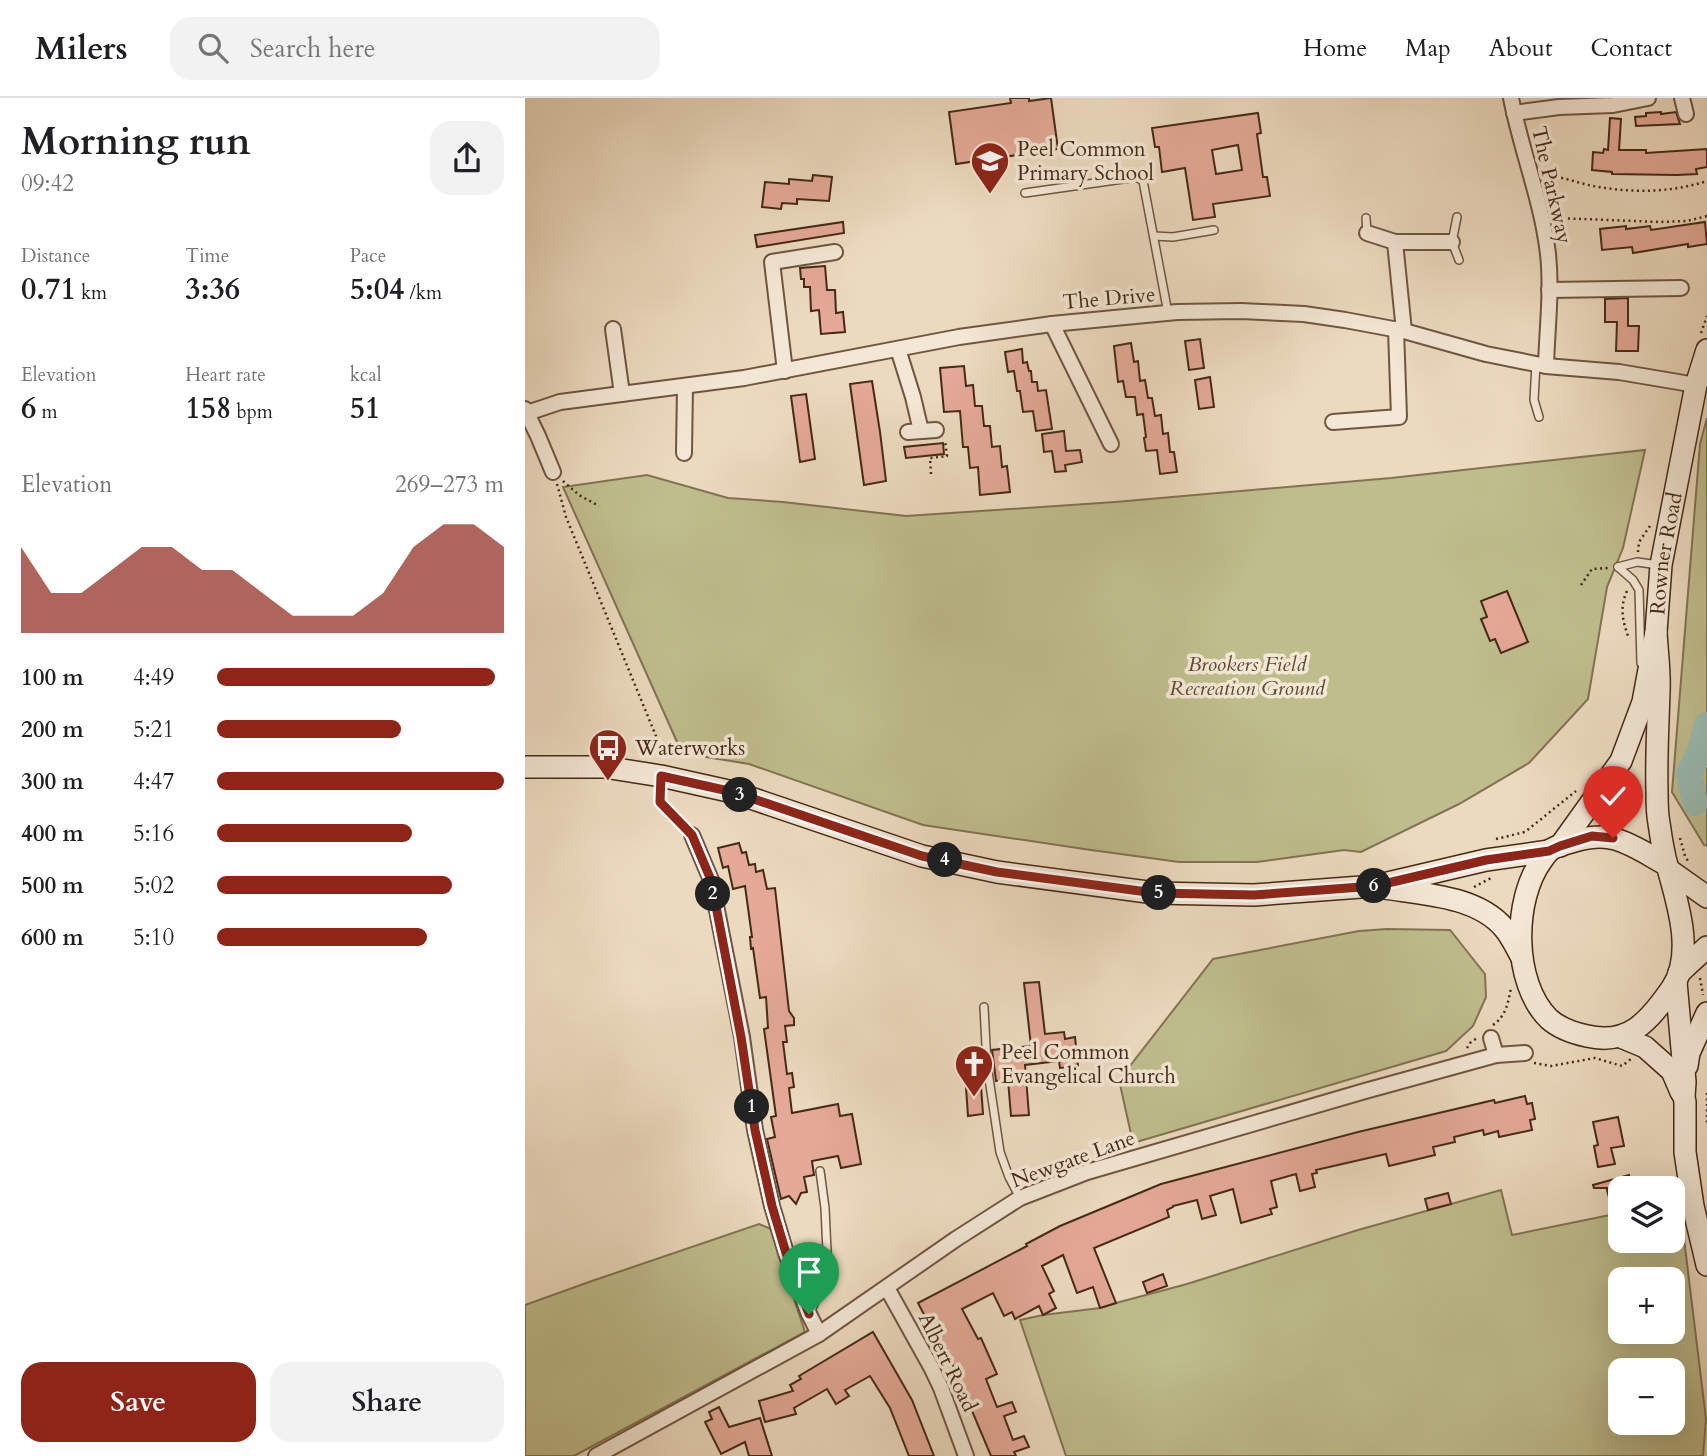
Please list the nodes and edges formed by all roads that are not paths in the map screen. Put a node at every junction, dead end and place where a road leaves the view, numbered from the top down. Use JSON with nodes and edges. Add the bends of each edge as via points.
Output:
{"nodes":[{"id":1,"x":1511,"y":98,"type":"edge"},
{"id":2,"x":1648,"y":98,"type":"edge"},
{"id":3,"x":1682,"y":98,"type":"edge"},
{"id":4,"x":1514,"y":113,"type":"junction"},
{"id":5,"x":1686,"y":114,"type":"dead end"},
{"id":6,"x":1025,"y":193,"type":"dead end"},
{"id":7,"x":1457,"y":217,"type":"dead end"},
{"id":8,"x":1366,"y":218,"type":"dead end"},
{"id":9,"x":1214,"y":230,"type":"dead end"},
{"id":10,"x":1367,"y":233,"type":"joint"},
{"id":11,"x":1154,"y":236,"type":"junction"},
{"id":12,"x":1395,"y":242,"type":"junction"},
{"id":13,"x":1452,"y":242,"type":"junction"},
{"id":14,"x":835,"y":252,"type":"dead end"},
{"id":15,"x":1459,"y":260,"type":"dead end"},
{"id":16,"x":1681,"y":288,"type":"dead end"},
{"id":17,"x":1549,"y":290,"type":"junction"},
{"id":18,"x":1168,"y":313,"type":"junction"},
{"id":19,"x":1052,"y":324,"type":"junction"},
{"id":20,"x":613,"y":328,"type":"dead end"},
{"id":21,"x":1400,"y":330,"type":"junction"},
{"id":22,"x":898,"y":349,"type":"junction"},
{"id":23,"x":1707,"y":349,"type":"edge"},
{"id":24,"x":1541,"y":365,"type":"junction"},
{"id":25,"x":785,"y":371,"type":"junction"},
{"id":26,"x":1696,"y":385,"type":"junction"},
{"id":27,"x":685,"y":386,"type":"junction"},
{"id":28,"x":622,"y":394,"type":"junction"},
{"id":29,"x":526,"y":411,"type":"edge"},
{"id":30,"x":1539,"y":417,"type":"dead end"},
{"id":31,"x":1333,"y":422,"type":"dead end"},
{"id":32,"x":936,"y":430,"type":"road end"},
{"id":33,"x":1111,"y":444,"type":"dead end"},
{"id":34,"x":684,"y":453,"type":"dead end"},
{"id":35,"x":553,"y":472,"type":"road end"},
{"id":36,"x":1661,"y":565,"type":"junction"},
{"id":37,"x":1656,"y":632,"type":"junction"},
{"id":38,"x":1643,"y":702,"type":"junction"},
{"id":39,"x":525,"y":767,"type":"edge"},
{"id":40,"x":692,"y":835,"type":"road end"},
{"id":41,"x":1555,"y":848,"type":"junction"},
{"id":42,"x":1668,"y":868,"type":"junction"},
{"id":43,"x":1375,"y":886,"type":"junction"},
{"id":44,"x":1707,"y":897,"type":"edge"},
{"id":45,"x":1707,"y":947,"type":"edge"},
{"id":46,"x":1521,"y":956,"type":"junction"},
{"id":47,"x":1677,"y":978,"type":"junction"},
{"id":48,"x":1706,"y":1005,"type":"edge"},
{"id":49,"x":984,"y":1007,"type":"dead end"},
{"id":50,"x":1486,"y":1034,"type":"road end"},
{"id":51,"x":1621,"y":1037,"type":"junction"},
{"id":52,"x":1496,"y":1055,"type":"junction"},
{"id":53,"x":1528,"y":1058,"type":"road end"},
{"id":54,"x":1684,"y":1089,"type":"junction"},
{"id":55,"x":820,"y":1171,"type":"dead end"},
{"id":56,"x":1020,"y":1198,"type":"junction"},
{"id":57,"x":1707,"y":1265,"type":"edge"},
{"id":58,"x":887,"y":1288,"type":"junction"},
{"id":59,"x":809,"y":1314,"type":"junction"},
{"id":60,"x":819,"y":1334,"type":"junction"},
{"id":61,"x":596,"y":1456,"type":"edge"},
{"id":62,"x":967,"y":1456,"type":"edge"}],
"edges":[{"from":1,"to":4,"type":"street","name":"The Parkway"},
{"from":2,"to":4,"type":"street"},
{"from":3,"to":5,"type":"street"},
{"from":4,"to":17,"type":"street","name":"The Parkway","via":[[1542,218]]},
{"from":6,"to":11,"type":"lane","via":[[1137,177],[1143,181]]},
{"from":7,"to":13,"type":"lane"},
{"from":8,"to":10,"type":"lane"},
{"from":9,"to":11,"type":"lane"},
{"from":10,"to":12,"type":"street"},
{"from":11,"to":18,"type":"lane"},
{"from":12,"to":13,"type":"street"},
{"from":12,"to":21,"type":"street"},
{"from":13,"to":15,"type":"lane"},
{"from":14,"to":25,"type":"street","via":[[772,262]]},
{"from":16,"to":17,"type":"street"},
{"from":17,"to":24,"type":"street","name":"The Parkway"},
{"from":18,"to":19,"type":"street","name":"The Drive"},
{"from":18,"to":21,"type":"street","name":"The Drive","via":[[1304,314]]},
{"from":19,"to":22,"type":"street","name":"The Drive"},
{"from":19,"to":33,"type":"street"},
{"from":20,"to":28,"type":"street"},
{"from":21,"to":24,"type":"street","name":"The Drive"},
{"from":21,"to":31,"type":"street","via":[[1399,417]]},
{"from":22,"to":25,"type":"street","name":"The Drive"},
{"from":22,"to":32,"type":"street","via":[[913,397],[914,431]]},
{"from":23,"to":26,"type":"main road","name":"Rowner Road"},
{"from":24,"to":26,"type":"street","name":"The Drive"},
{"from":24,"to":30,"type":"lane","via":[[1534,400]]},
{"from":25,"to":27,"type":"street","name":"The Drive"},
{"from":26,"to":36,"type":"main road","name":"Rowner Road"},
{"from":27,"to":28,"type":"street","name":"The Drive"},
{"from":27,"to":34,"type":"street"},
{"from":28,"to":29,"type":"street","name":"The Drive"},
{"from":29,"to":35,"type":"street"},
{"from":36,"to":37,"type":"main road","name":"Rowner Road"},
{"from":36,"to":38,"type":"lane","via":[[1637,562],[1618,567],[1639,590]]},
{"from":37,"to":38,"type":"main road","name":"Rowner Road"},
{"from":37,"to":42,"type":"main road","name":"Rowner Road","via":[[1657,811]]},
{"from":38,"to":41,"type":"main road","name":"Rowner Road","via":[[1621,761]]},
{"from":39,"to":43,"type":"main road","via":[[604,767],[733,792],[922,856],[997,872],[1155,893],[1254,895]]},
{"from":40,"to":59,"type":"street","via":[[711,880],[772,1206]]},
{"from":41,"to":42,"type":"main road","via":[[1592,836],[1613,838]]},
{"from":41,"to":43,"type":"main road"},
{"from":41,"to":46,"type":"main road","via":[[1530,879],[1521,914]]},
{"from":42,"to":44,"type":"main road"},
{"from":42,"to":47,"type":"main road","via":[[1683,936]]},
{"from":43,"to":46,"type":"main road","via":[[1467,902],[1504,928]]},
{"from":45,"to":47,"type":"main road"},
{"from":46,"to":51,"type":"main road","via":[[1532,992],[1550,1020],[1570,1032],[1594,1038]]},
{"from":47,"to":51,"type":"main road","via":[[1646,1021]]},
{"from":47,"to":54,"type":"main road"},
{"from":48,"to":54,"type":"main road","via":[[1689,1053]]},
{"from":49,"to":56,"type":"lane","via":[[1000,1152]]},
{"from":50,"to":52,"type":"street"},
{"from":51,"to":54,"type":"main road","via":[[1645,1047]]},
{"from":52,"to":53,"type":"street","name":"Newgate Lane"},
{"from":52,"to":56,"type":"street","name":"Newgate Lane","via":[[1100,1168]]},
{"from":54,"to":57,"type":"main road","via":[[1685,1152]]},
{"from":55,"to":59,"type":"lane","via":[[828,1273]]},
{"from":56,"to":58,"type":"street","name":"Newgate Lane"},
{"from":58,"to":60,"type":"street","name":"Newgate Lane"},
{"from":58,"to":62,"type":"street","name":"Albert Road","via":[[941,1388]]},
{"from":59,"to":60,"type":"street"},
{"from":60,"to":61,"type":"street","name":"Newgate Lane"}]}
